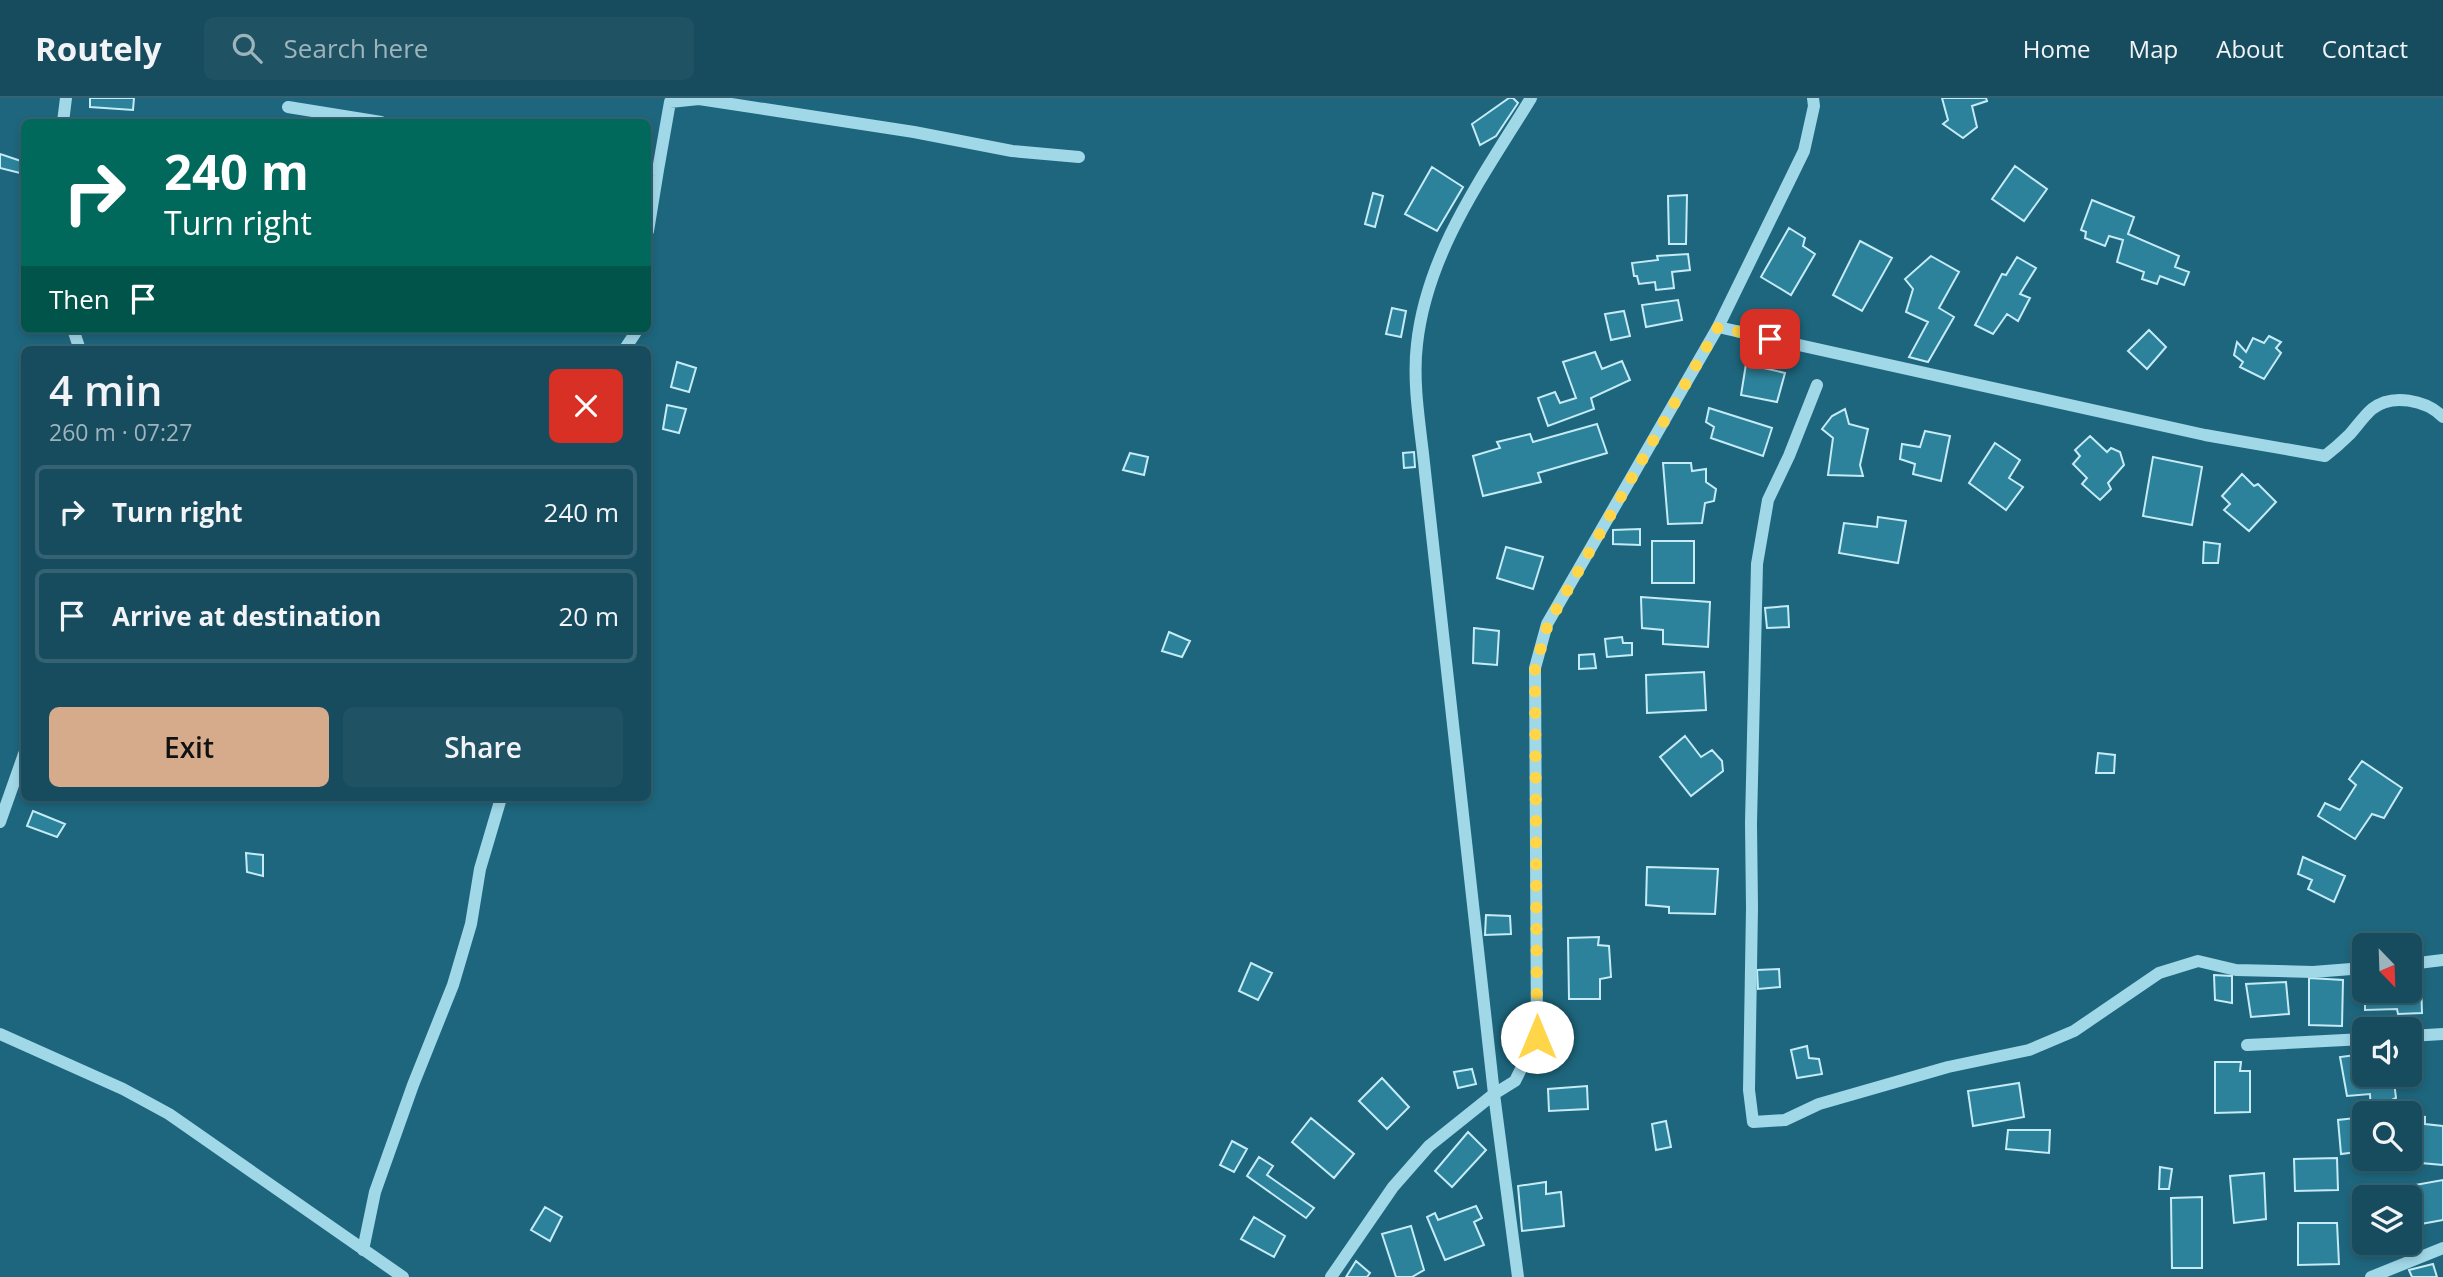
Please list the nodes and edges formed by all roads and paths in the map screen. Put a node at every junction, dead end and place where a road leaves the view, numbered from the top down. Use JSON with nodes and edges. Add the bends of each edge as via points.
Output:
{"nodes":[{"id":1,"x":66,"y":98,"type":"edge"},
{"id":2,"x":1531,"y":98,"type":"edge"},
{"id":3,"x":1813,"y":98,"type":"edge"},
{"id":4,"x":288,"y":107,"type":"dead end"},
{"id":5,"x":63,"y":119,"type":"edge"},
{"id":6,"x":362,"y":119,"type":"edge"},
{"id":7,"x":1079,"y":157,"type":"dead end"},
{"id":8,"x":652,"y":170,"type":"edge"},
{"id":9,"x":1718,"y":327,"type":"junction"},
{"id":10,"x":1816,"y":385,"type":"dead end"},
{"id":11,"x":2443,"y":417,"type":"edge"},
{"id":12,"x":21,"y":762,"type":"edge"},
{"id":13,"x":500,"y":801,"type":"edge"},
{"id":14,"x":0,"y":822,"type":"edge"},
{"id":15,"x":2443,"y":960,"type":"edge"},
{"id":16,"x":2422,"y":963,"type":"edge"},
{"id":17,"x":2352,"y":969,"type":"edge"},
{"id":18,"x":0,"y":1034,"type":"edge"},
{"id":19,"x":2443,"y":1034,"type":"edge"},
{"id":20,"x":2422,"y":1035,"type":"edge"},
{"id":21,"x":2352,"y":1040,"type":"edge"},
{"id":22,"x":2247,"y":1045,"type":"dead end"},
{"id":23,"x":1494,"y":1094,"type":"junction"},
{"id":24,"x":2443,"y":1248,"type":"edge"},
{"id":25,"x":363,"y":1250,"type":"junction"},
{"id":26,"x":403,"y":1277,"type":"edge"},
{"id":27,"x":1331,"y":1277,"type":"edge"},
{"id":28,"x":1518,"y":1277,"type":"edge"},
{"id":29,"x":2371,"y":1277,"type":"edge"}],
"edges":[{"from":1,"to":5,"type":"street"},
{"from":2,"to":23,"type":"street","via":[[1448,240],[1428,287],[1417,345],[1417,392]]},
{"from":3,"to":9,"type":"street","via":[[1804,151]]},
{"from":4,"to":6,"type":"street"},
{"from":7,"to":8,"type":"street","via":[[1012,151],[699,99],[670,102]]},
{"from":9,"to":11,"type":"street","via":[[2205,435],[2325,456],[2373,408],[2390,401],[2415,401]]},
{"from":9,"to":23,"type":"street","via":[[1548,624],[1535,668],[1537,1037],[1515,1081]]},
{"from":10,"to":17,"type":"street","via":[[1768,500],[1757,564],[1749,1090],[1753,1122],[1785,1120],[1819,1104],[1948,1067],[2029,1050],[2074,1031],[2159,973],[2198,961],[2236,970]]},
{"from":12,"to":14,"type":"street"},
{"from":13,"to":25,"type":"street","via":[[453,985],[374,1192]]},
{"from":15,"to":16,"type":"street"},
{"from":18,"to":25,"type":"street","via":[[169,1114]]},
{"from":19,"to":20,"type":"street"},
{"from":21,"to":22,"type":"street"},
{"from":23,"to":27,"type":"street","via":[[1429,1146],[1393,1187]]},
{"from":23,"to":28,"type":"street"},
{"from":24,"to":29,"type":"street"},
{"from":25,"to":26,"type":"street"}]}
